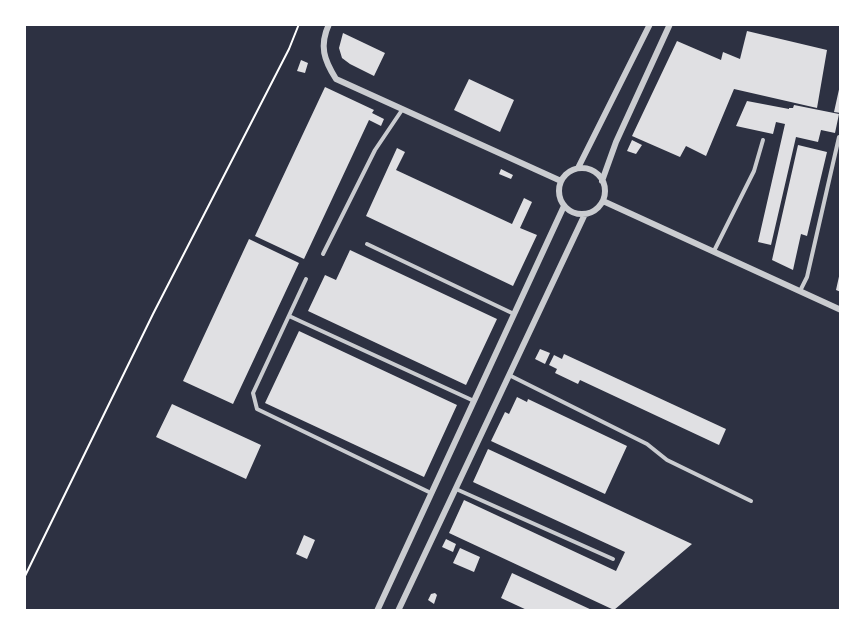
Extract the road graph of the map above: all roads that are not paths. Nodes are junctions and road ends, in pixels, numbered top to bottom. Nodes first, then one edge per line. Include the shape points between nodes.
1 (329, 24) edge
2 (650, 24) edge
3 (670, 24) edge
4 (402, 109) junction
5 (839, 137) dead end
6 (763, 140) dead end
7 (578, 168) junction
8 (602, 180) junction
9 (561, 181) junction
10 (603, 201) junction
11 (564, 206) junction
12 (585, 214) junction
13 (367, 244) dead end
14 (713, 252) junction
15 (322, 254) dead end
16 (306, 279) dead end
17 (800, 291) junction
18 (841, 310) edge
19 (514, 314) junction
20 (290, 316) junction
21 (508, 375) junction
22 (474, 401) junction
23 (455, 488) junction
24 (431, 493) junction
25 (752, 501) dead end
26 (614, 559) dead end
27 (377, 611) edge
28 (398, 611) edge

1 - 4 street via 323,52 336,79
2 - 7 street
3 - 8 street
4 - 9 street
4 - 15 lane via 375,150
5 - 17 lane via 807,277
6 - 14 lane via 754,171
7 - 8 street via 596,173
7 - 9 street
8 - 10 street
9 - 11 street via 560,198
10 - 12 street
10 - 14 street
11 - 12 street
11 - 19 street
12 - 21 street
13 - 19 lane
14 - 17 street
16 - 20 lane
17 - 18 street
19 - 22 street
20 - 22 lane
20 - 24 lane via 253,393 257,409
21 - 23 street
21 - 25 lane
22 - 24 street
23 - 26 lane
23 - 28 street
24 - 27 street

